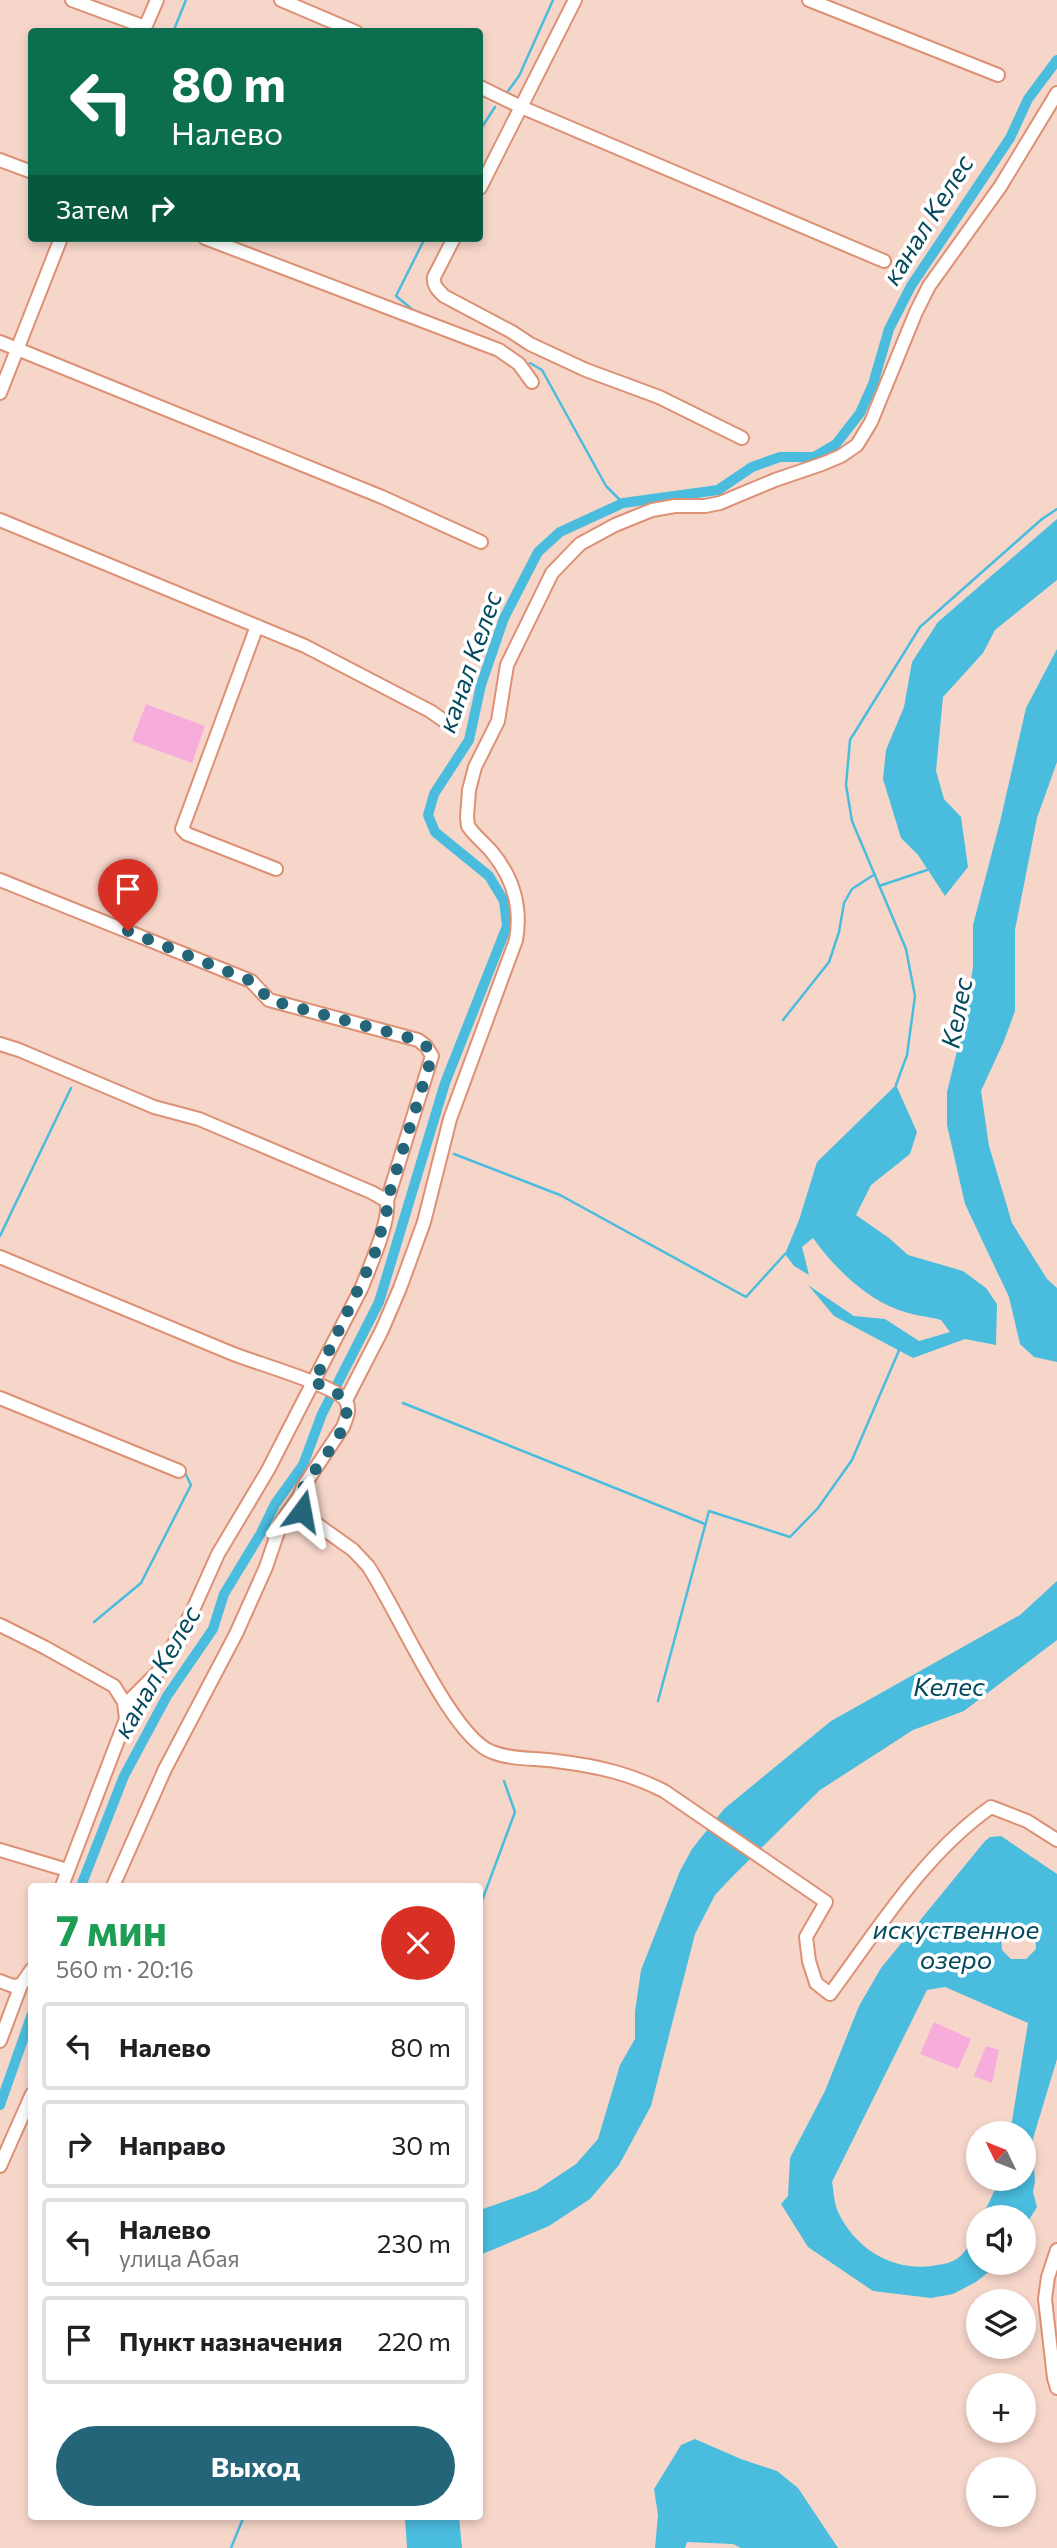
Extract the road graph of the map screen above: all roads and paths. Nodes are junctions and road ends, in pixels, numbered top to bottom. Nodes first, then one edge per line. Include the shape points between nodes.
1 (72, 0) edge
2 (157, 0) edge
3 (281, 0) edge
4 (575, 0) edge
5 (809, 0) edge
6 (142, 28) edge
7 (144, 28) edge
8 (347, 28) edge
9 (998, 75) dead end
10 (483, 89) edge
11 (1057, 93) edge
12 (521, 107) junction
13 (0, 160) edge
14 (28, 171) edge
15 (483, 182) edge
16 (59, 242) edge
17 (216, 242) edge
18 (452, 242) edge
19 (884, 261) dead end
20 (0, 342) edge
21 (530, 344) junction
22 (17, 350) junction
23 (519, 364) junction
24 (533, 382) dead end
25 (0, 393) edge
26 (742, 439) dead end
27 (0, 520) edge
28 (481, 542) dead end
29 (257, 626) junction
30 (443, 720) dead end
31 (276, 869) dead end
32 (0, 880) edge
33 (0, 1044) edge
34 (387, 1201) junction
35 (0, 1257) edge
36 (318, 1383) junction
37 (342, 1396) junction
38 (0, 1398) edge
39 (179, 1471) dead end
40 (299, 1497) junction
41 (0, 1625) edge
42 (125, 1706) junction
43 (1057, 1840) edge
44 (0, 1850) edge
45 (67, 1870) junction
46 (63, 1883) edge
47 (114, 1883) edge
48 (28, 1975) edge
49 (0, 1981) edge
50 (21, 1985) junction
51 (0, 2041) edge
52 (28, 2103) edge
53 (0, 2166) edge
54 (1057, 2250) edge
55 (1057, 2388) edge

1 - 6 street
2 - 7 street
3 - 8 street
4 - 12 street
5 - 9 street
10 - 12 street
11 - 37 street via 1000,187 929,286 857,445 841,456 720,503 652,510 615,524 580,544 552,573 507,665 498,721 469,790 468,825 512,884 519,917 516,940 450,1119 424,1222 400,1288 382,1330
12 - 15 street
12 - 19 street
13 - 14 street
16 - 22 street
17 - 23 street via 457,333 499,350
18 - 21 street via 434,277 437,289
20 - 22 street
21 - 23 street
21 - 26 street via 659,397
22 - 25 street
22 - 28 street via 370,492
23 - 24 street
27 - 29 street
29 - 30 street via 350,669
29 - 31 street via 182,829 187,835
32 - 34 street via 251,981 269,1000 418,1040 426,1046 432,1059
33 - 34 street via 154,1107 199,1119
34 - 36 street via 374,1256 318,1374
35 - 36 street via 231,1353
36 - 37 street
36 - 42 street via 218,1554 158,1672
37 - 40 street via 348,1410 343,1427
38 - 39 street
40 - 43 street via 304,1515 368,1566 433,1683 477,1742 501,1755 634,1776 664,1791 826,1902 806,1937 816,1983 830,1994 910,1887 956,1834 991,1807 1027,1821
40 - 47 street via 282,1523 236,1634 160,1779
41 - 42 street via 114,1686
42 - 45 street via 126,1720
44 - 45 street
45 - 46 street
48 - 50 street
49 - 50 street
50 - 51 street
52 - 53 street
54 - 55 street via 1045,2299

